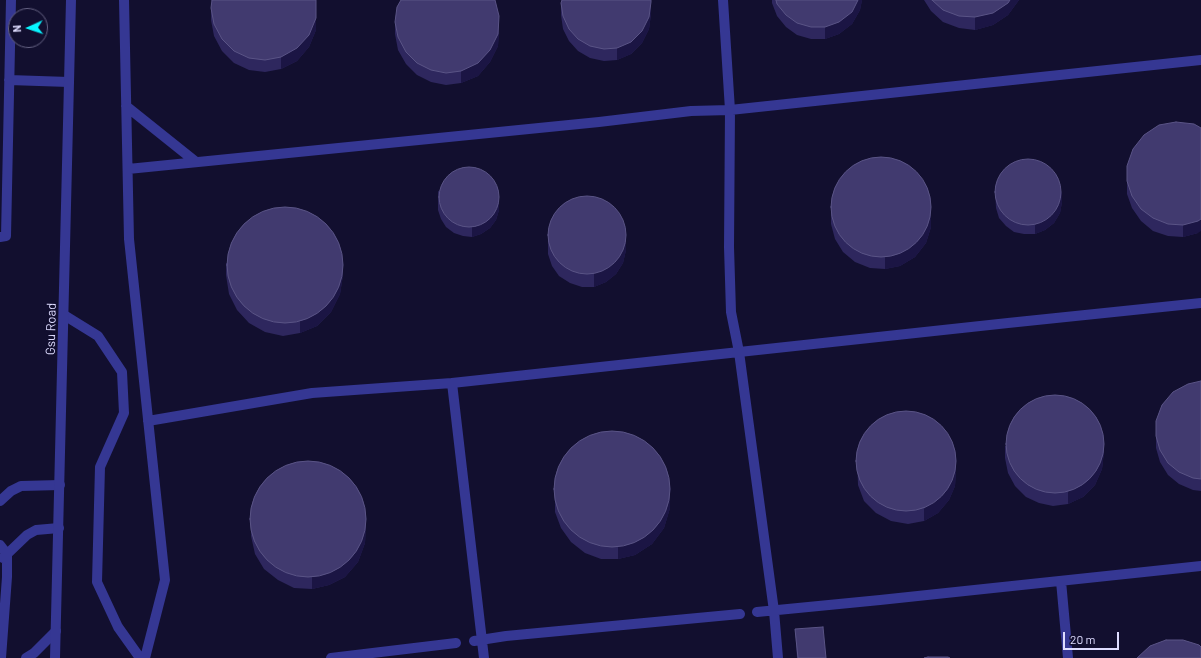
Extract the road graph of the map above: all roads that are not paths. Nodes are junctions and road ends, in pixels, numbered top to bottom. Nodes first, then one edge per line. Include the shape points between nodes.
1 (11, 0) edge
2 (71, 0) edge
3 (124, 0) edge
4 (723, 0) edge
5 (1201, 60) edge
6 (9, 80) junction
7 (69, 82) junction
8 (126, 106) junction
9 (730, 110) junction
10 (196, 162) junction
11 (128, 169) junction
12 (0, 237) edge
13 (1201, 303) edge
14 (64, 315) junction
15 (739, 352) junction
16 (452, 383) junction
17 (148, 421) junction
18 (60, 485) junction
19 (0, 501) edge
20 (59, 528) junction
21 (0, 544) edge
22 (4, 557) edge
23 (1201, 566) edge
24 (1061, 581) junction
25 (774, 611) junction
26 (758, 612) dead end
27 (740, 614) dead end
28 (56, 632) junction
29 (478, 640) junction
30 (456, 642) dead end
31 (1, 658) edge
32 (26, 658) edge
33 (55, 658) edge
34 (140, 658) edge
35 (145, 658) edge
36 (331, 658) edge
37 (484, 658) edge
38 (778, 658) edge
39 (1068, 658) edge

1 - 6 street
2 - 7 street, Gsu Road
3 - 8 street
4 - 9 street
5 - 9 street
6 - 7 street
6 - 12 street via 6,236
7 - 14 street, Gsu Road
8 - 10 street
8 - 11 street
9 - 10 street via 691,110 599,122
9 - 15 street via 731,312
10 - 11 street
11 - 17 street via 129,239
13 - 15 street
14 - 18 street, Gsu Road
14 - 34 street via 98,336 122,372 124,413 100,467 97,582 118,627
15 - 16 street
15 - 25 street
16 - 17 street via 312,393
16 - 29 street
17 - 35 street via 165,580
18 - 19 street via 21,486
18 - 20 street, Gsu Road
20 - 22 street via 36,530
20 - 28 street, Gsu Road
21 - 22 street
22 - 31 street via 7,577
23 - 24 street
24 - 25 street
24 - 39 street
25 - 26 street
25 - 38 street
27 - 29 street
28 - 32 street
28 - 33 street, Gsu Road
29 - 37 street
30 - 36 street

